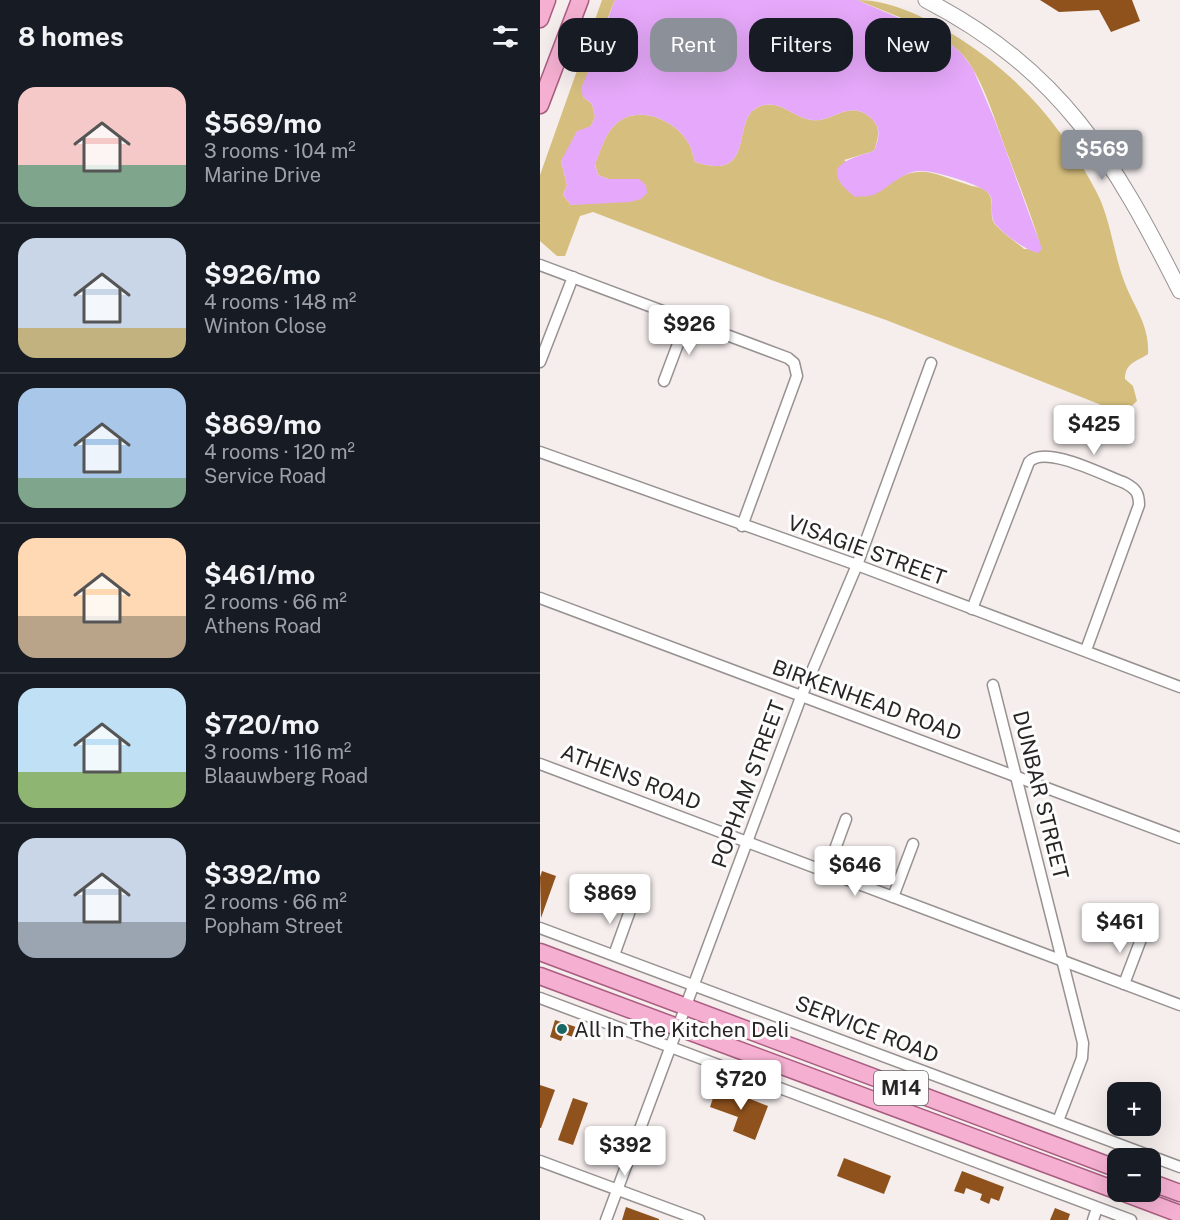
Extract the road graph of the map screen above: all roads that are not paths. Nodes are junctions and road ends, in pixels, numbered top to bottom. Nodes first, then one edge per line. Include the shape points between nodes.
1 (547, 0) edge
2 (580, 0) edge
3 (926, 0) edge
4 (540, 19) edge
5 (540, 105) edge
6 (540, 265) edge
7 (573, 278) junction
8 (1180, 291) edge
9 (687, 320) junction
10 (540, 362) edge
11 (932, 363) dead end
12 (664, 381) dead end
13 (540, 452) edge
14 (742, 525) junction
15 (857, 565) junction
16 (540, 598) edge
17 (972, 609) junction
18 (1086, 650) junction
19 (993, 685) dead end
20 (1180, 687) edge
21 (801, 697) junction
22 (540, 764) edge
23 (1017, 777) junction
24 (846, 819) dead end
25 (1180, 838) edge
26 (748, 842) junction
27 (913, 844) dead end
28 (827, 872) junction
29 (893, 897) junction
30 (632, 905) dead end
31 (540, 927) edge
32 (1143, 934) dead end
33 (540, 952) edge
34 (614, 955) junction
35 (1063, 961) junction
36 (540, 976) edge
37 (1124, 984) junction
38 (694, 985) junction
39 (540, 998) edge
40 (1180, 1005) edge
41 (685, 1007) junction
42 (678, 1027) junction
43 (670, 1047) junction
44 (1058, 1121) junction
45 (540, 1161) edge
46 (1107, 1165) edge
47 (1180, 1167) edge
48 (1161, 1186) edge
49 (1107, 1187) edge
50 (617, 1189) junction
51 (1180, 1193) edge
52 (1148, 1202) edge
53 (1097, 1208) junction
54 (1180, 1214) edge
55 (606, 1220) edge
56 (699, 1220) edge
57 (1093, 1220) edge
58 (1131, 1220) edge

1 - 4 main road
2 - 5 main road
3 - 8 main road via 988,36 1012,55 1088,131 1142,215
6 - 7 street
7 - 9 street
7 - 10 street
9 - 12 street
9 - 14 street via 788,358 797,368
11 - 15 street, POPHAM STREET
13 - 14 street, VISAGIE STREET
14 - 15 street, VISAGIE STREET
15 - 17 street, VISAGIE STREET
15 - 21 street, POPHAM STREET
16 - 21 street, BIRKENHEAD ROAD
17 - 18 street, VISAGIE STREET
17 - 18 street via 1026,470 1033,459 1053,456 1125,483 1139,496
18 - 20 street, VISAGIE STREET
19 - 23 street, DUNBAR STREET
21 - 23 street, BIRKENHEAD ROAD
21 - 26 street, POPHAM STREET
22 - 26 street, ATHENS ROAD
23 - 25 street, BIRKENHEAD ROAD
23 - 35 street, DUNBAR STREET
24 - 28 street
26 - 28 street, ATHENS ROAD
26 - 38 street, POPHAM STREET
27 - 29 street
28 - 29 street, ATHENS ROAD
29 - 35 street, ATHENS ROAD
30 - 34 street
31 - 34 street, SERVICE ROAD
32 - 37 street
33 - 41 main road, M14
34 - 38 street, SERVICE ROAD
35 - 37 street, ATHENS ROAD
35 - 44 street, DUNBAR STREET via 1083,1050
36 - 42 main road, M14
37 - 40 street, ATHENS ROAD
38 - 41 street, POPHAM STREET
38 - 44 street, SERVICE ROAD
39 - 43 street
41 - 42 street, POPHAM STREET
41 - 46 main road, M14
42 - 43 street, POPHAM STREET
42 - 49 main road, M14
43 - 50 street, POPHAM STREET
43 - 53 street
44 - 47 street, SERVICE ROAD
45 - 50 street
48 - 51 main road
50 - 55 street, POPHAM STREET
50 - 56 street
52 - 54 main road, M14
53 - 57 street
53 - 58 street

